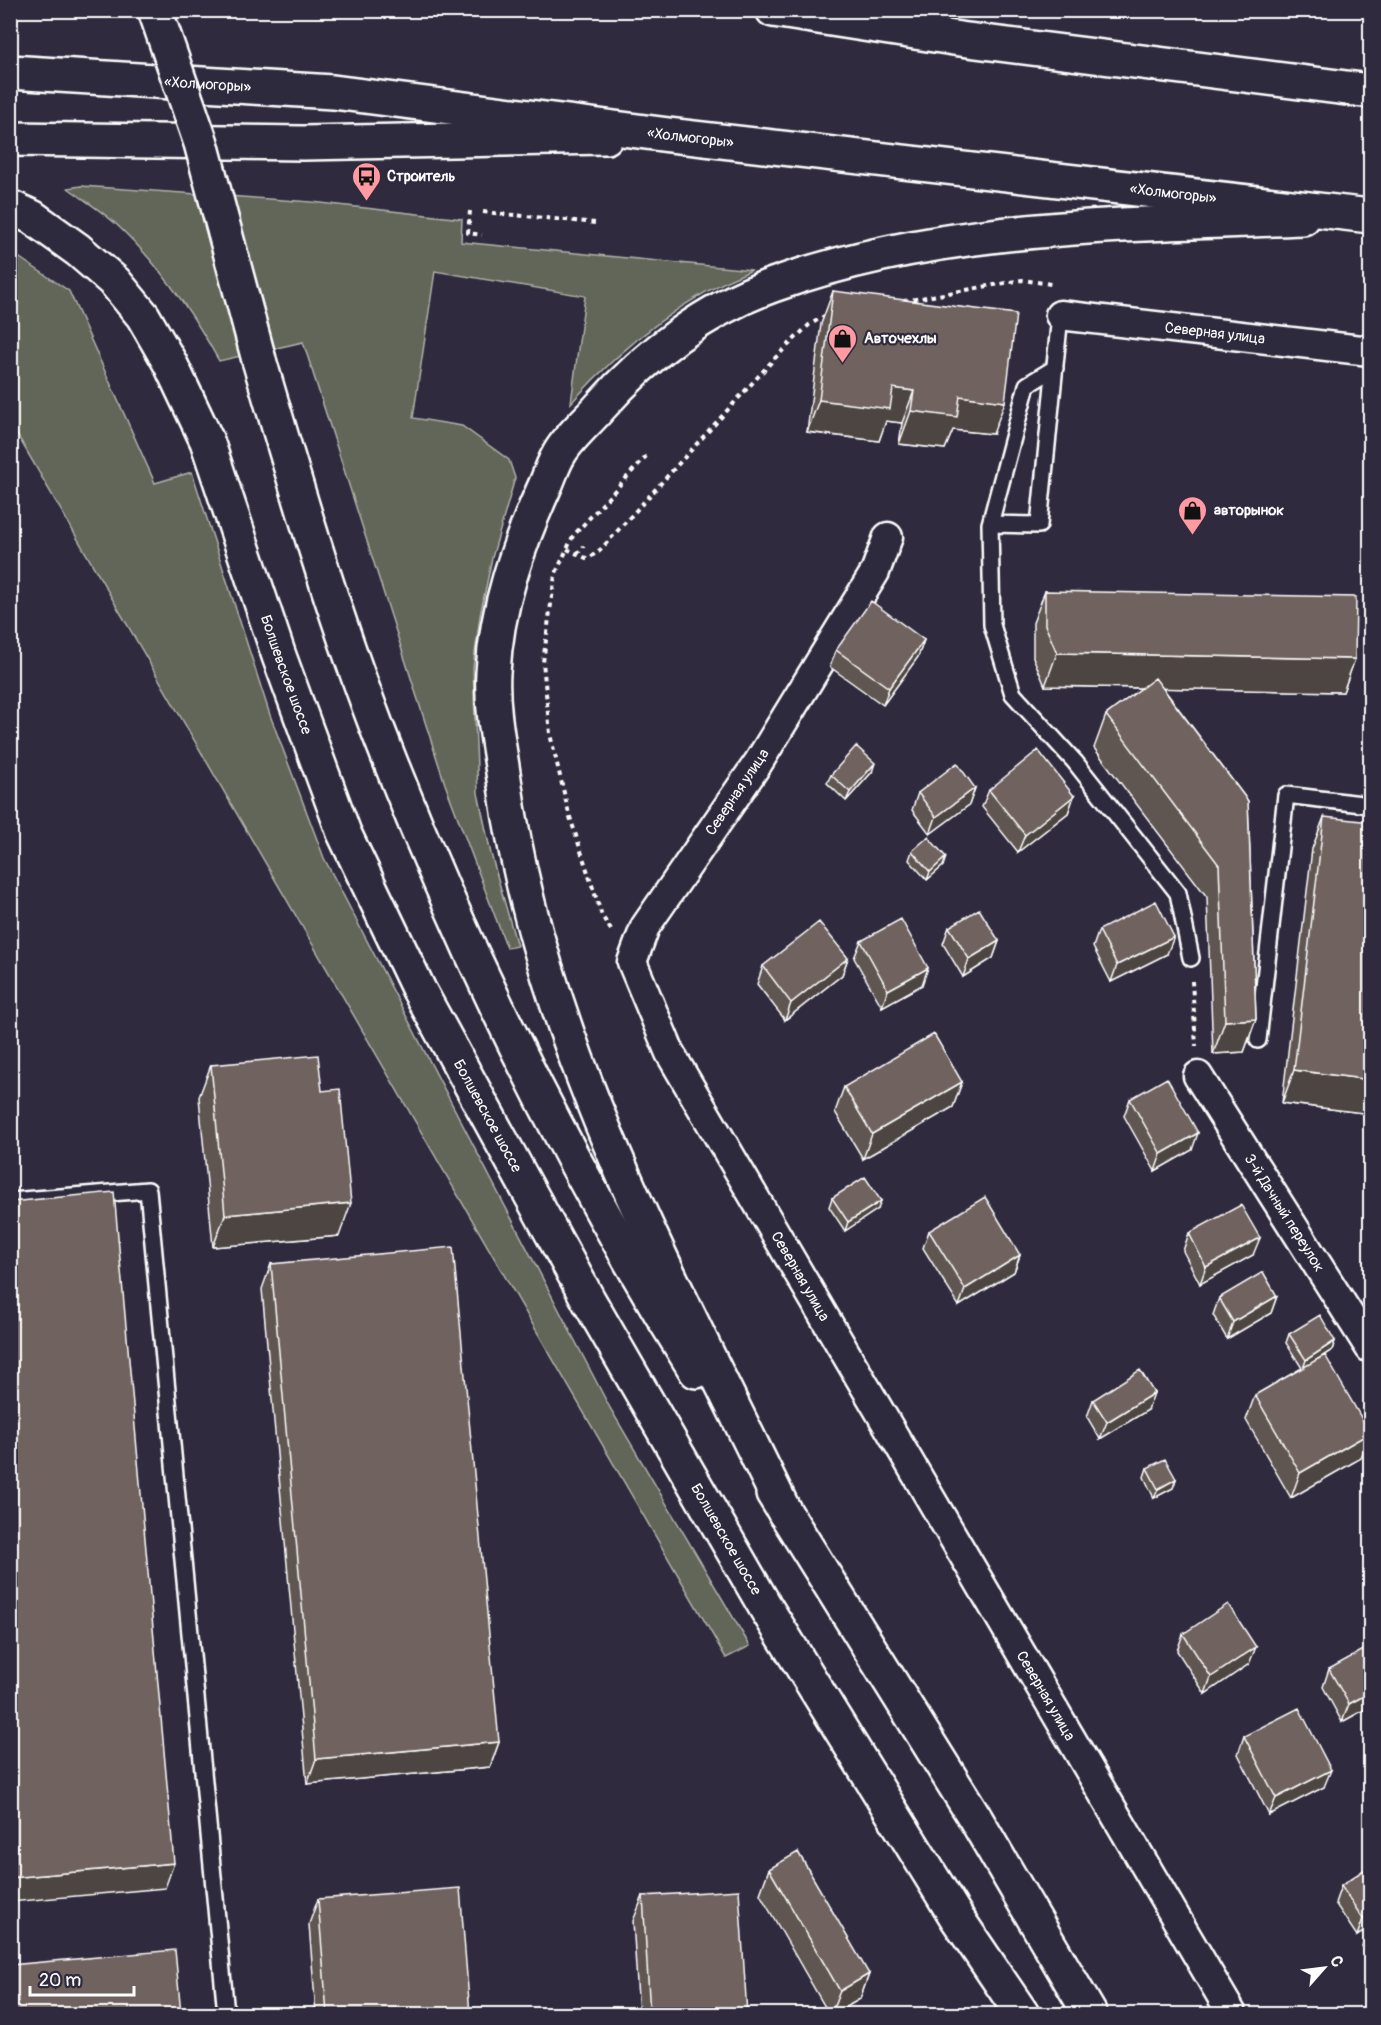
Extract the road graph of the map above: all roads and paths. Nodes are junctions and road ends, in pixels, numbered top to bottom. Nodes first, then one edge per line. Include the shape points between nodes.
1 (155, 10) edge
2 (773, 10) edge
3 (10, 72) edge
4 (1371, 91) edge
5 (669, 135) junction
6 (10, 139) edge
7 (10, 207) edge
8 (470, 211) dead end
9 (483, 212) dead end
10 (1369, 216) edge
11 (597, 223) dead end
12 (482, 235) dead end
13 (1057, 285) dead end
14 (892, 303) edge
15 (833, 314) edge
16 (1060, 315) joint
17 (1371, 351) edge
18 (1055, 368) junction
19 (649, 453) dead end
20 (990, 524) junction
21 (888, 537) dead end
22 (584, 546) dead end
23 (567, 549) junction
24 (577, 554) junction
25 (1371, 806) edge
26 (1191, 958) joint
27 (632, 962) junction
28 (1257, 1040) edge
29 (1198, 1076) joint
30 (10, 1201) edge
31 (1371, 1348) edge
32 (785, 1513) junction
33 (226, 2014) edge
34 (1022, 2014) edge
35 (1090, 2014) edge
36 (1232, 2014) edge

1 - 32 main road, bridge via 201,143 307,524 376,724 459,924 552,1119 653,1302
2 - 4 main road via 960,39
3 - 5 main road, «Холмогоры» via 333,92
5 - 6 main road via 303,143
5 - 10 main road, «Холмогоры»
7 - 34 main road, Болшевское шоссе via 51,230 115,282 143,316 170,363 207,441 344,833 419,990 589,1301 766,1608 957,1918
8 - 12 path via 468,233
9 - 11 path
10 - 32 main road via 1053,228 932,244 825,268 769,286 724,306 661,347 611,395 561,451 524,533 504,596 493,674 510,824 534,930 567,1036 646,1224
13 - 14 path via 1022,280
15 - 24 path via 809,325 775,358 601,549 588,559
16 - 17 street, Северная улица
16 - 18 lane
18 - 20 lane via 1027,386
18 - 20 lane via 1039,525
19 - 23 path via 573,536
20 - 26 lane via 992,625 1013,694 1075,762 1178,893
21 - 27 street, Северная улица via 875,572 758,763 645,927
22 - 24 path
23 - 24 path
23 - 27 path via 555,574 543,662 550,734 569,814 602,916
25 - 28 lane via 1286,795
26 - 29 path
27 - 36 street, Северная улица via 670,1053
29 - 31 street, 3-й Дачный переулок
30 - 33 lane via 148,1190
32 - 35 main road via 974,1816

